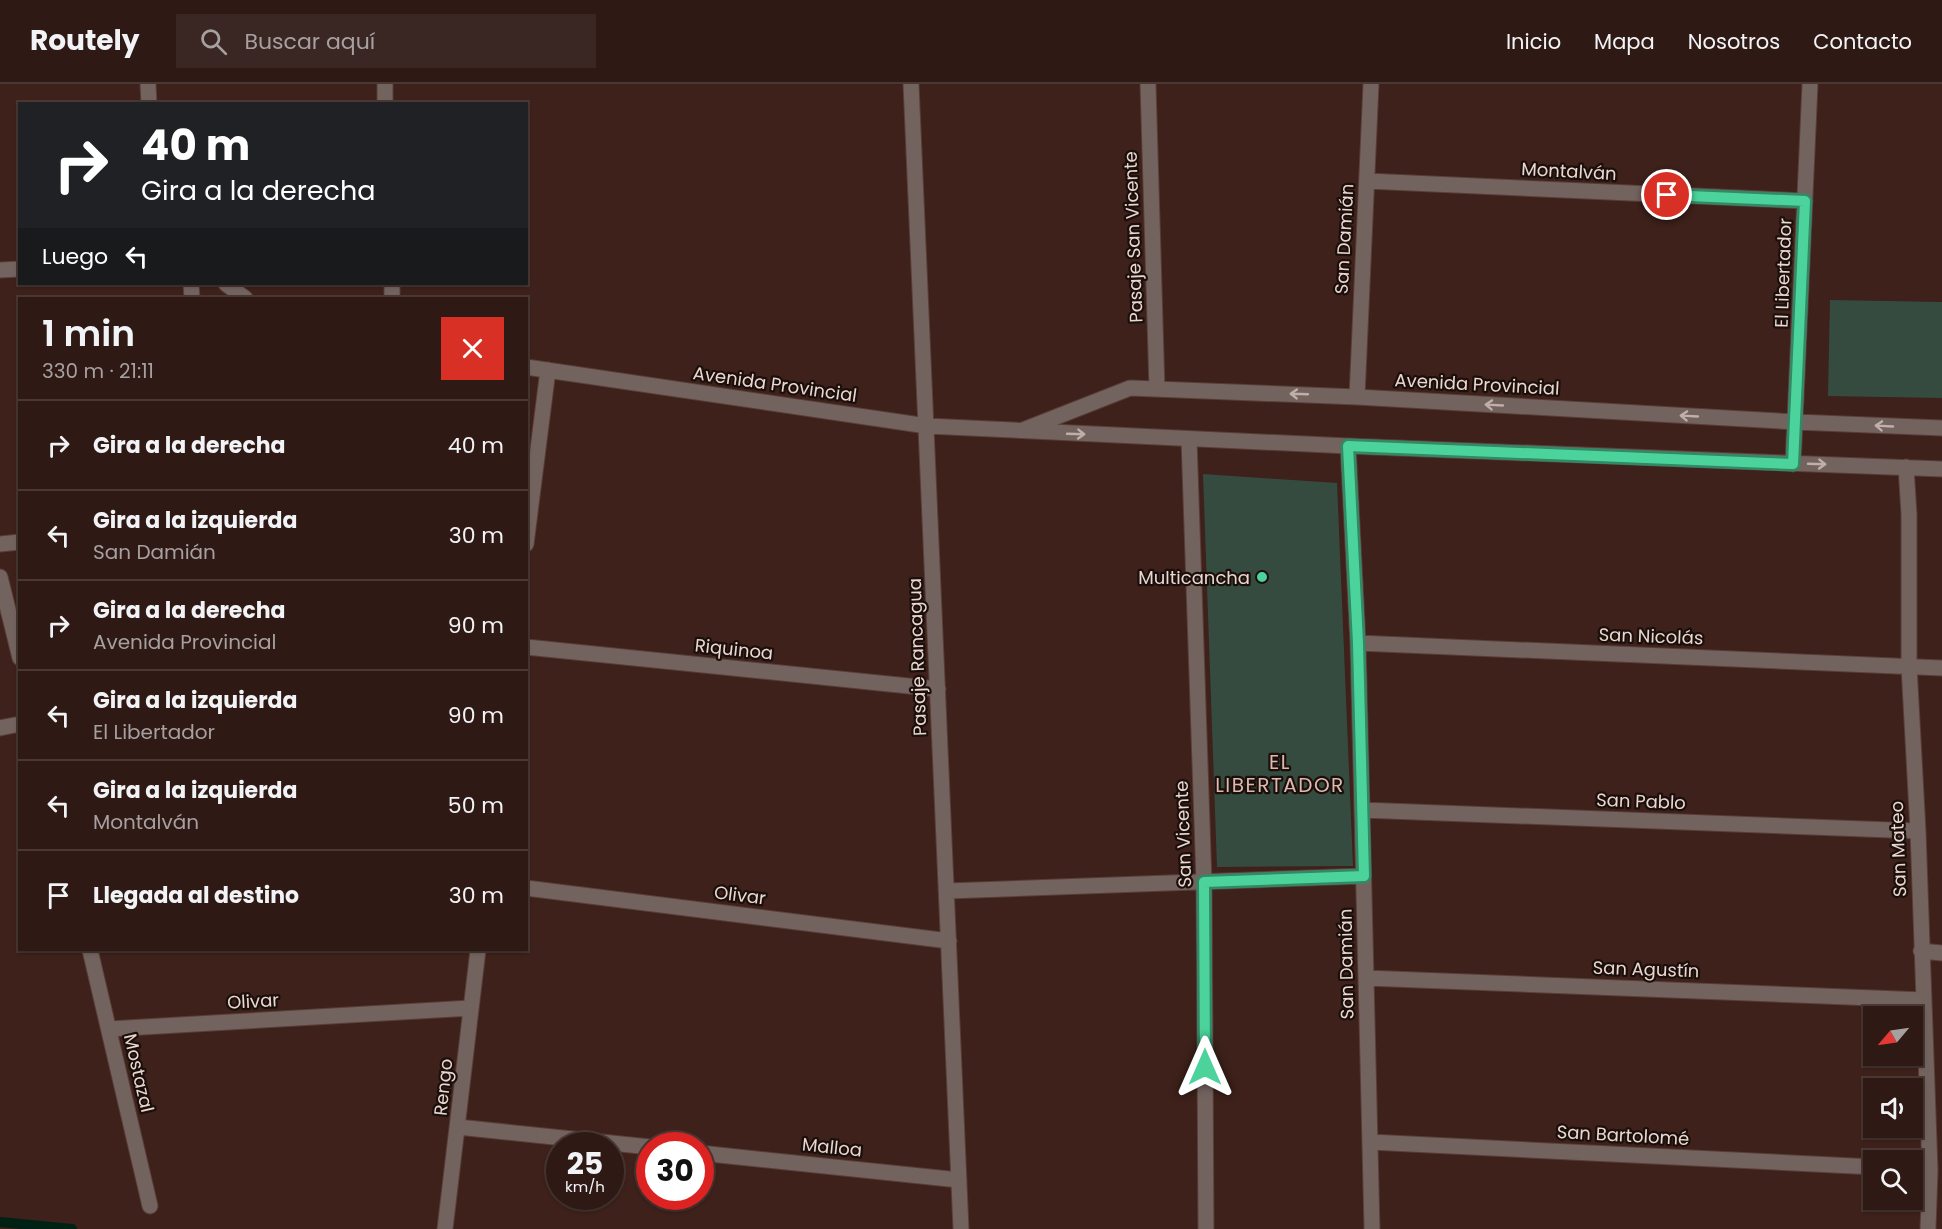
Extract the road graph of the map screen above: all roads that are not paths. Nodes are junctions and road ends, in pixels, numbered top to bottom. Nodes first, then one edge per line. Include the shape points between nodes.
1 (148, 84) edge
2 (385, 84) edge
3 (911, 84) edge
4 (1148, 84) edge
5 (1371, 84) edge
6 (1810, 84) edge
7 (149, 102) edge
8 (386, 102) edge
9 (1367, 181) junction
10 (1805, 201) junction
11 (18, 269) edge
12 (0, 270) edge
13 (227, 285) edge
14 (244, 297) edge
15 (528, 367) edge
16 (548, 369) junction
17 (1157, 389) junction
18 (1357, 397) junction
19 (1796, 422) junction
20 (927, 426) junction
21 (1942, 428) edge
22 (1018, 432) junction
23 (1189, 439) junction
24 (1348, 446) junction
25 (1793, 464) junction
26 (1906, 467) junction
27 (1942, 469) edge
28 (528, 519) edge
29 (18, 542) edge
30 (0, 544) edge
31 (0, 577) edge
32 (1358, 643) junction
33 (528, 647) edge
34 (18, 650) edge
35 (1909, 666) junction
36 (1942, 668) edge
37 (938, 689) junction
38 (18, 724) edge
39 (0, 728) edge
40 (1362, 810) junction
41 (1918, 831) junction
42 (1364, 876) junction
43 (1204, 882) junction
44 (528, 888) edge
45 (947, 891) junction
46 (949, 942) junction
47 (90, 951) edge
48 (478, 951) edge
49 (1921, 951) junction
50 (1942, 953) edge
51 (1366, 978) junction
52 (1924, 1000) junction
53 (471, 1008) junction
54 (109, 1029) junction
55 (458, 1127) junction
56 (1370, 1142) junction
57 (636, 1146) edge
58 (714, 1154) edge
59 (1863, 1166) edge
60 (1923, 1170) edge
61 (1930, 1170) junction
62 (959, 1180) junction
63 (150, 1206) dead end
64 (445, 1229) edge
65 (961, 1229) edge
66 (1206, 1229) edge
67 (1372, 1229) edge
68 (1928, 1229) edge

1 - 7 street
2 - 8 street
3 - 20 street, Pasaje Rancagua
4 - 17 street, Pasaje San Vicente
5 - 9 street, San Damián
6 - 10 street, El Libertador
9 - 10 street, Montalván
9 - 18 street, San Damián
10 - 19 street, El Libertador
11 - 12 street
13 - 14 street
15 - 16 street, Avenida Provincial
16 - 20 street, Avenida Provincial
16 - 28 street
18 -> 17 street, Avenida Provincial
17 - 22 street, Avenida Provincial via 1130,388
19 -> 18 street, Avenida Provincial
21 -> 19 street, Avenida Provincial
19 - 25 street, El Libertador
20 - 22 street, Avenida Provincial
20 - 37 street, Pasaje Rancagua
22 -> 23 street, Avenida Provincial
23 - 24 street, Avenida Provincial
23 - 43 street, San Vicente
24 - 25 street, Avenida Provincial
24 - 32 street, San Damián
25 -> 26 street, Avenida Provincial
26 - 27 street, Avenida Provincial
26 - 35 street, San Mateo
29 - 30 street
31 - 34 street
32 - 35 street, San Nicolás
32 - 40 street, San Damián
33 - 37 street, Riquinoa
35 - 36 street, San Nicolás
35 - 41 street, San Mateo
37 - 45 street, Pasaje Rancagua
38 - 39 street
40 - 41 street, San Pablo
40 - 42 street, San Damián
41 - 49 street, San Mateo
42 - 43 street
42 - 51 street, San Damián
43 - 45 street
43 - 66 street, San Vicente
44 - 46 street, Olivar
45 - 46 street, Pasaje Rancagua
46 - 62 street, Pasaje Rancagua
47 - 54 street, Mostazal
48 - 53 street, Rengo
49 - 50 street
49 - 52 street, San Mateo
51 - 52 street, San Agustín
51 - 56 street, San Damián
52 - 61 street, San Mateo
53 - 54 street, Olivar
53 - 55 street, Rengo
54 - 63 street, Mostazal
55 - 57 street
55 - 64 street, Rengo
56 - 59 street, San Bartolomé
56 - 67 street, San Damián
58 - 62 street, Malloa
60 - 61 street
61 - 68 street, San Mateo
62 - 65 street, Pasaje Rancagua

